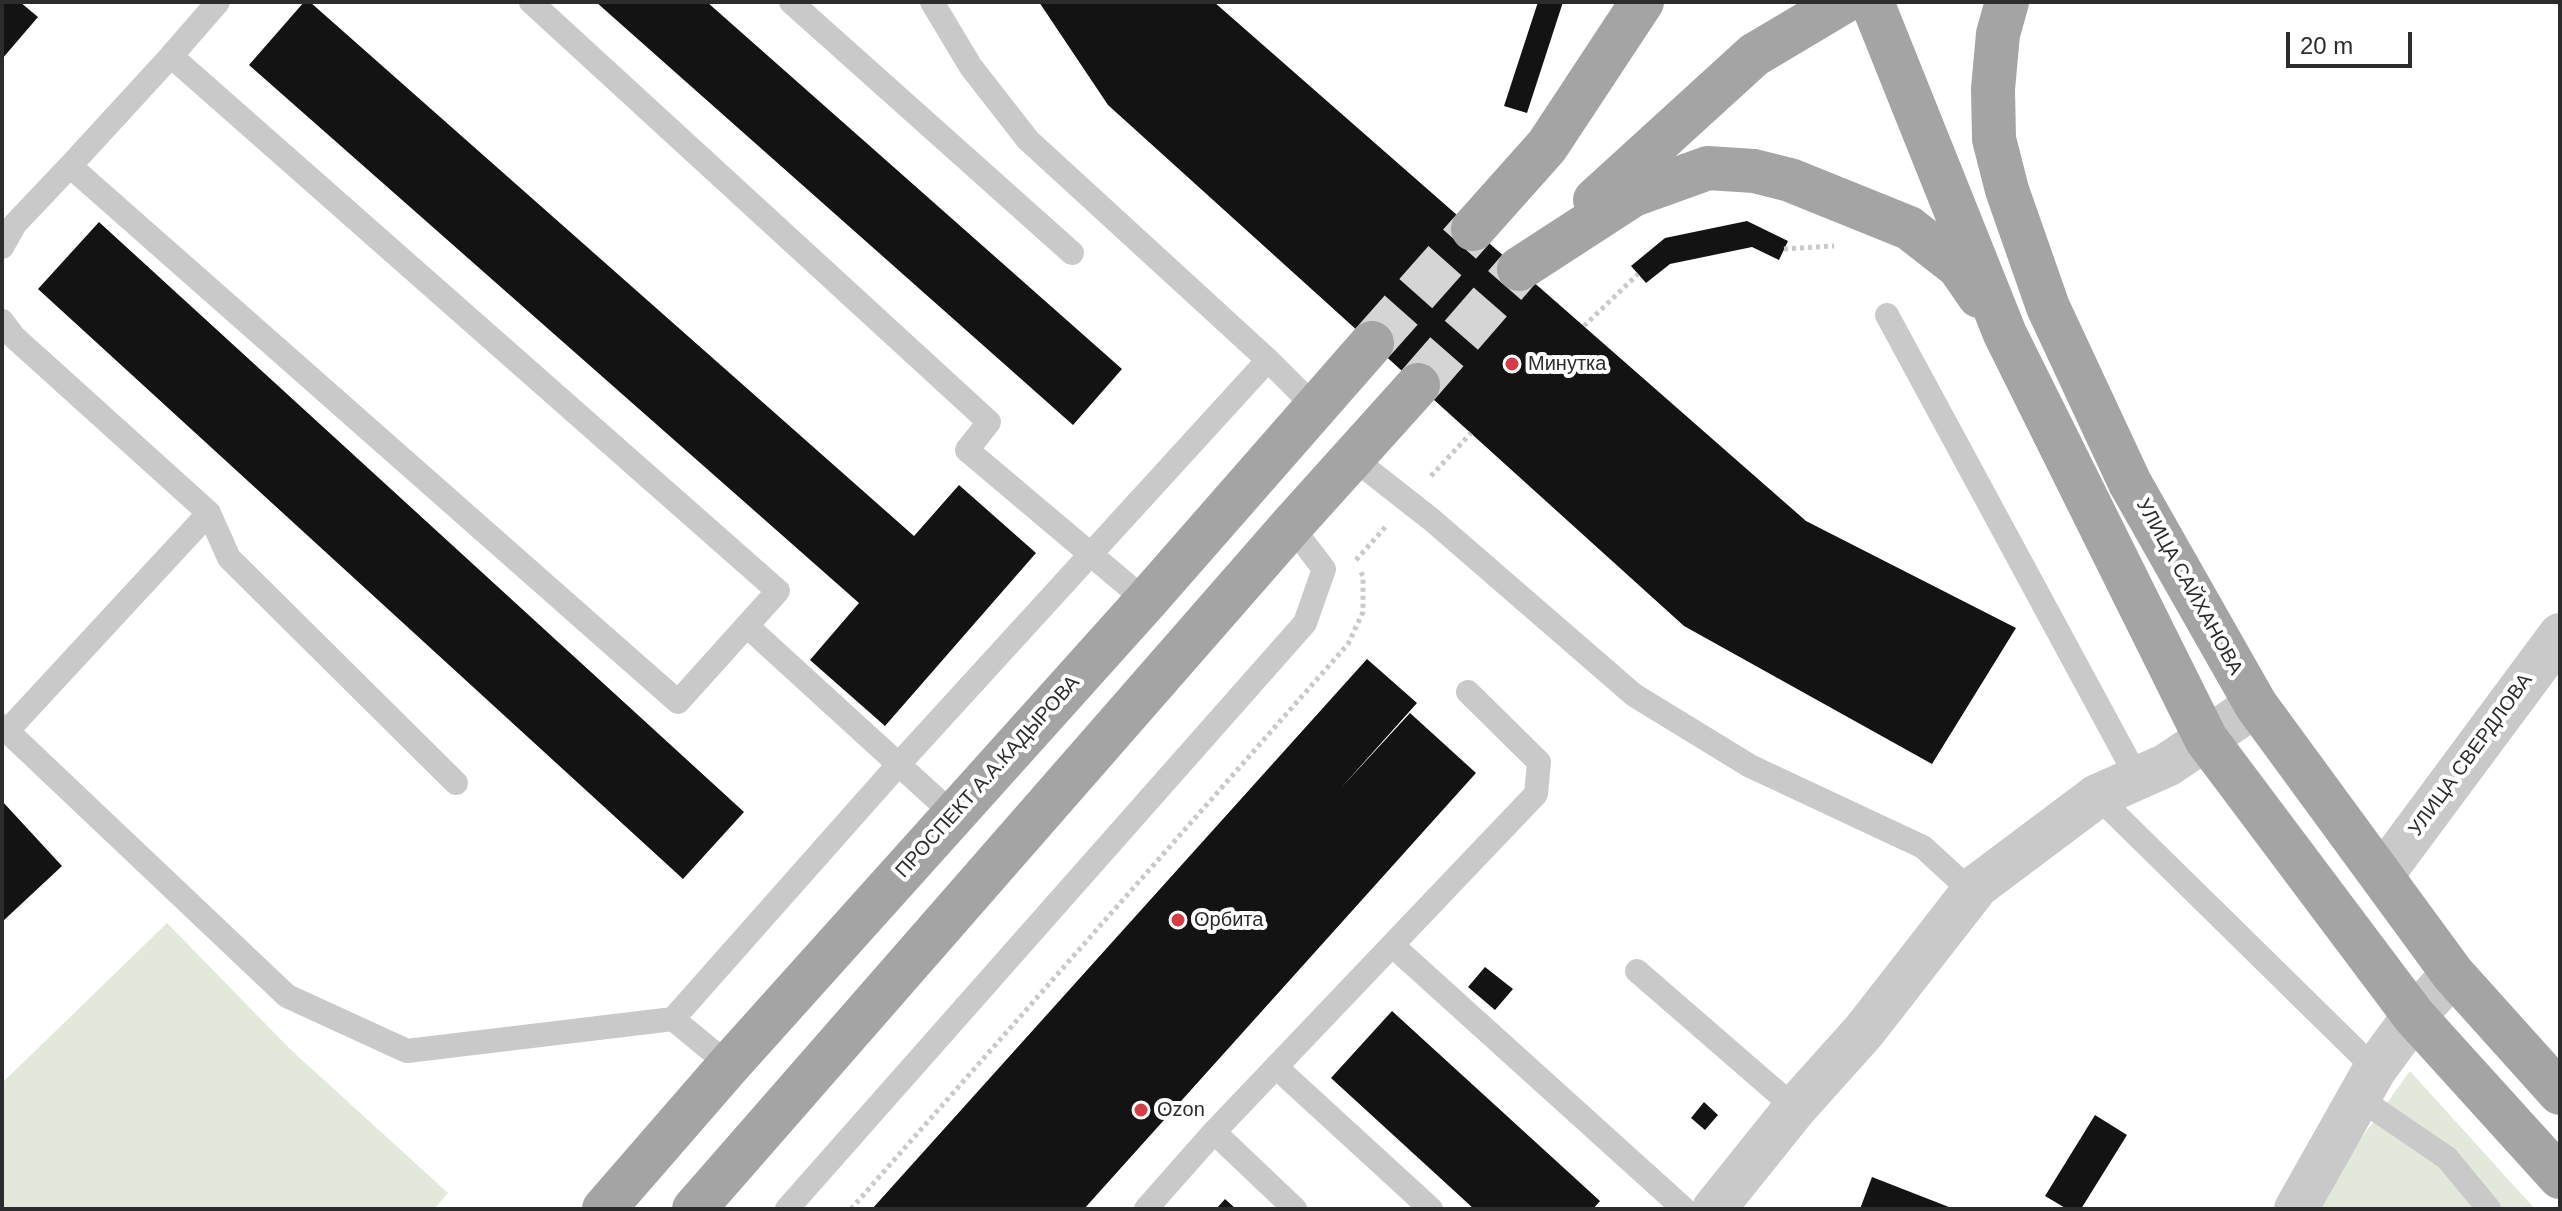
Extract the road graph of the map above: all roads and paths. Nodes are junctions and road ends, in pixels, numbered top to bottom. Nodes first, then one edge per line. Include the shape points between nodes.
1 (218, 2) edge
2 (531, 2) edge
3 (791, 2) edge
4 (932, 2) edge
5 (1618, 2) edge
6 (1642, 2) edge
7 (1843, 2) edge
8 (1872, 2) edge
9 (2007, 2) edge
10 (171, 56) junction
11 (1547, 146) junction
12 (70, 166) junction
13 (1473, 229) tunnel mouth
14 (1847, 245) dead end
15 (2, 247) edge
16 (1784, 249) dead end
17 (1072, 253) dead end
18 (1638, 274) dead end
19 (1887, 315) dead end
20 (2, 321) edge
21 (1584, 326) dead end
22 (2005, 334) junction
23 (1372, 343) tunnel mouth
24 (1268, 360) junction
25 (1418, 385) tunnel mouth
26 (1316, 408) junction
27 (1353, 458) junction
28 (209, 513) junction
29 (1291, 526) junction
30 (1091, 554) junction
31 (1355, 561) dead end
32 (1146, 601) junction
33 (747, 626) junction
34 (2560, 635) edge
35 (1468, 692) dead end
36 (2256, 705) junction
37 (4, 729) edge
38 (2206, 739) junction
39 (898, 765) junction
40 (2138, 779) junction
41 (456, 783) dead end
42 (2097, 796) junction
43 (954, 815) junction
44 (2382, 875) junction
45 (1972, 892) junction
46 (1392, 945) junction
47 (1637, 971) dead end
48 (2453, 974) junction
49 (2414, 1016) junction
50 (673, 1019) junction
51 (729, 1065) junction
52 (1276, 1067) junction
53 (2367, 1083) junction
54 (2560, 1093) edge
55 (1795, 1108) junction
56 (1214, 1132) junction
57 (2560, 1177) edge
58 (604, 1209) edge
59 (694, 1209) edge
60 (787, 1209) edge
61 (851, 1209) edge
62 (1146, 1209) edge
63 (1295, 1209) edge
64 (1431, 1209) edge
65 (1684, 1209) edge
66 (1714, 1209) edge
67 (2296, 1209) edge
68 (2489, 1209) edge

1 - 10 lane
2 - 30 lane via 989,422 967,450
3 - 17 lane
4 - 24 lane via 971,67 1028,140
5 - 11 main road
6 - 11 main road
7 - 22 main road via 1754,55 1519,269 1633,195 1708,168 1754,171 1909,228 1959,267
8 - 22 main road
9 - 36 main road, УЛИЦА САЙХАНОВА via 1998,34 1994,139 2043,292 2130,483
10 - 12 lane
10 - 33 lane via 778,591
11 - 13 main road
12 - 15 lane via 15,224
12 - 33 lane via 678,702
14 - 16 path
18 - 21 path
19 - 40 lane
20 - 28 lane
22 - 38 main road
23 - 26 main road, ПРОСПЕКТ А.А.КАДЫРОВА
24 - 26 lane
24 - 30 lane
25 - 27 main road
26 - 32 main road, ПРОСПЕКТ А.А.КАДЫРОВА
27 - 29 main road
27 - 45 lane via 1634,695 1750,766 1923,847
28 - 37 lane
28 - 41 lane via 229,558
29 - 59 main road
29 - 60 lane via 1324,569 1305,623
30 - 32 lane
30 - 39 lane
31 - 61 path via 1363,576 1363,612 1348,644
32 - 43 main road, ПРОСПЕКТ А.А.КАДЫРОВА
33 - 39 lane
34 - 44 street, УЛИЦА СВЕРДЛОВА
35 - 46 lane via 1539,762 1536,794
36 - 38 street
36 - 44 main road, УЛИЦА САЙХАНОВА
37 - 50 lane via 287,996 407,1051
38 - 40 street
38 - 49 main road
39 - 43 lane
39 - 50 lane
40 - 42 street
42 - 45 street
42 - 53 lane
43 - 51 main road, ПРОСПЕКТ А.А.КАДЫРОВА
44 - 48 main road, УЛИЦА САЙХАНОВА
45 - 55 street via 1864,1031
46 - 52 lane
46 - 65 lane
47 - 55 lane
48 - 49 street
48 - 54 main road, УЛИЦА САЙХАНОВА
49 - 53 street
49 - 57 main road
50 - 51 lane
51 - 58 main road, ПРОСПЕКТ А.А.КАДЫРОВА
52 - 56 lane
52 - 64 lane
53 - 67 street
53 - 68 lane via 2447,1158
55 - 66 street
56 - 62 lane
56 - 63 lane

